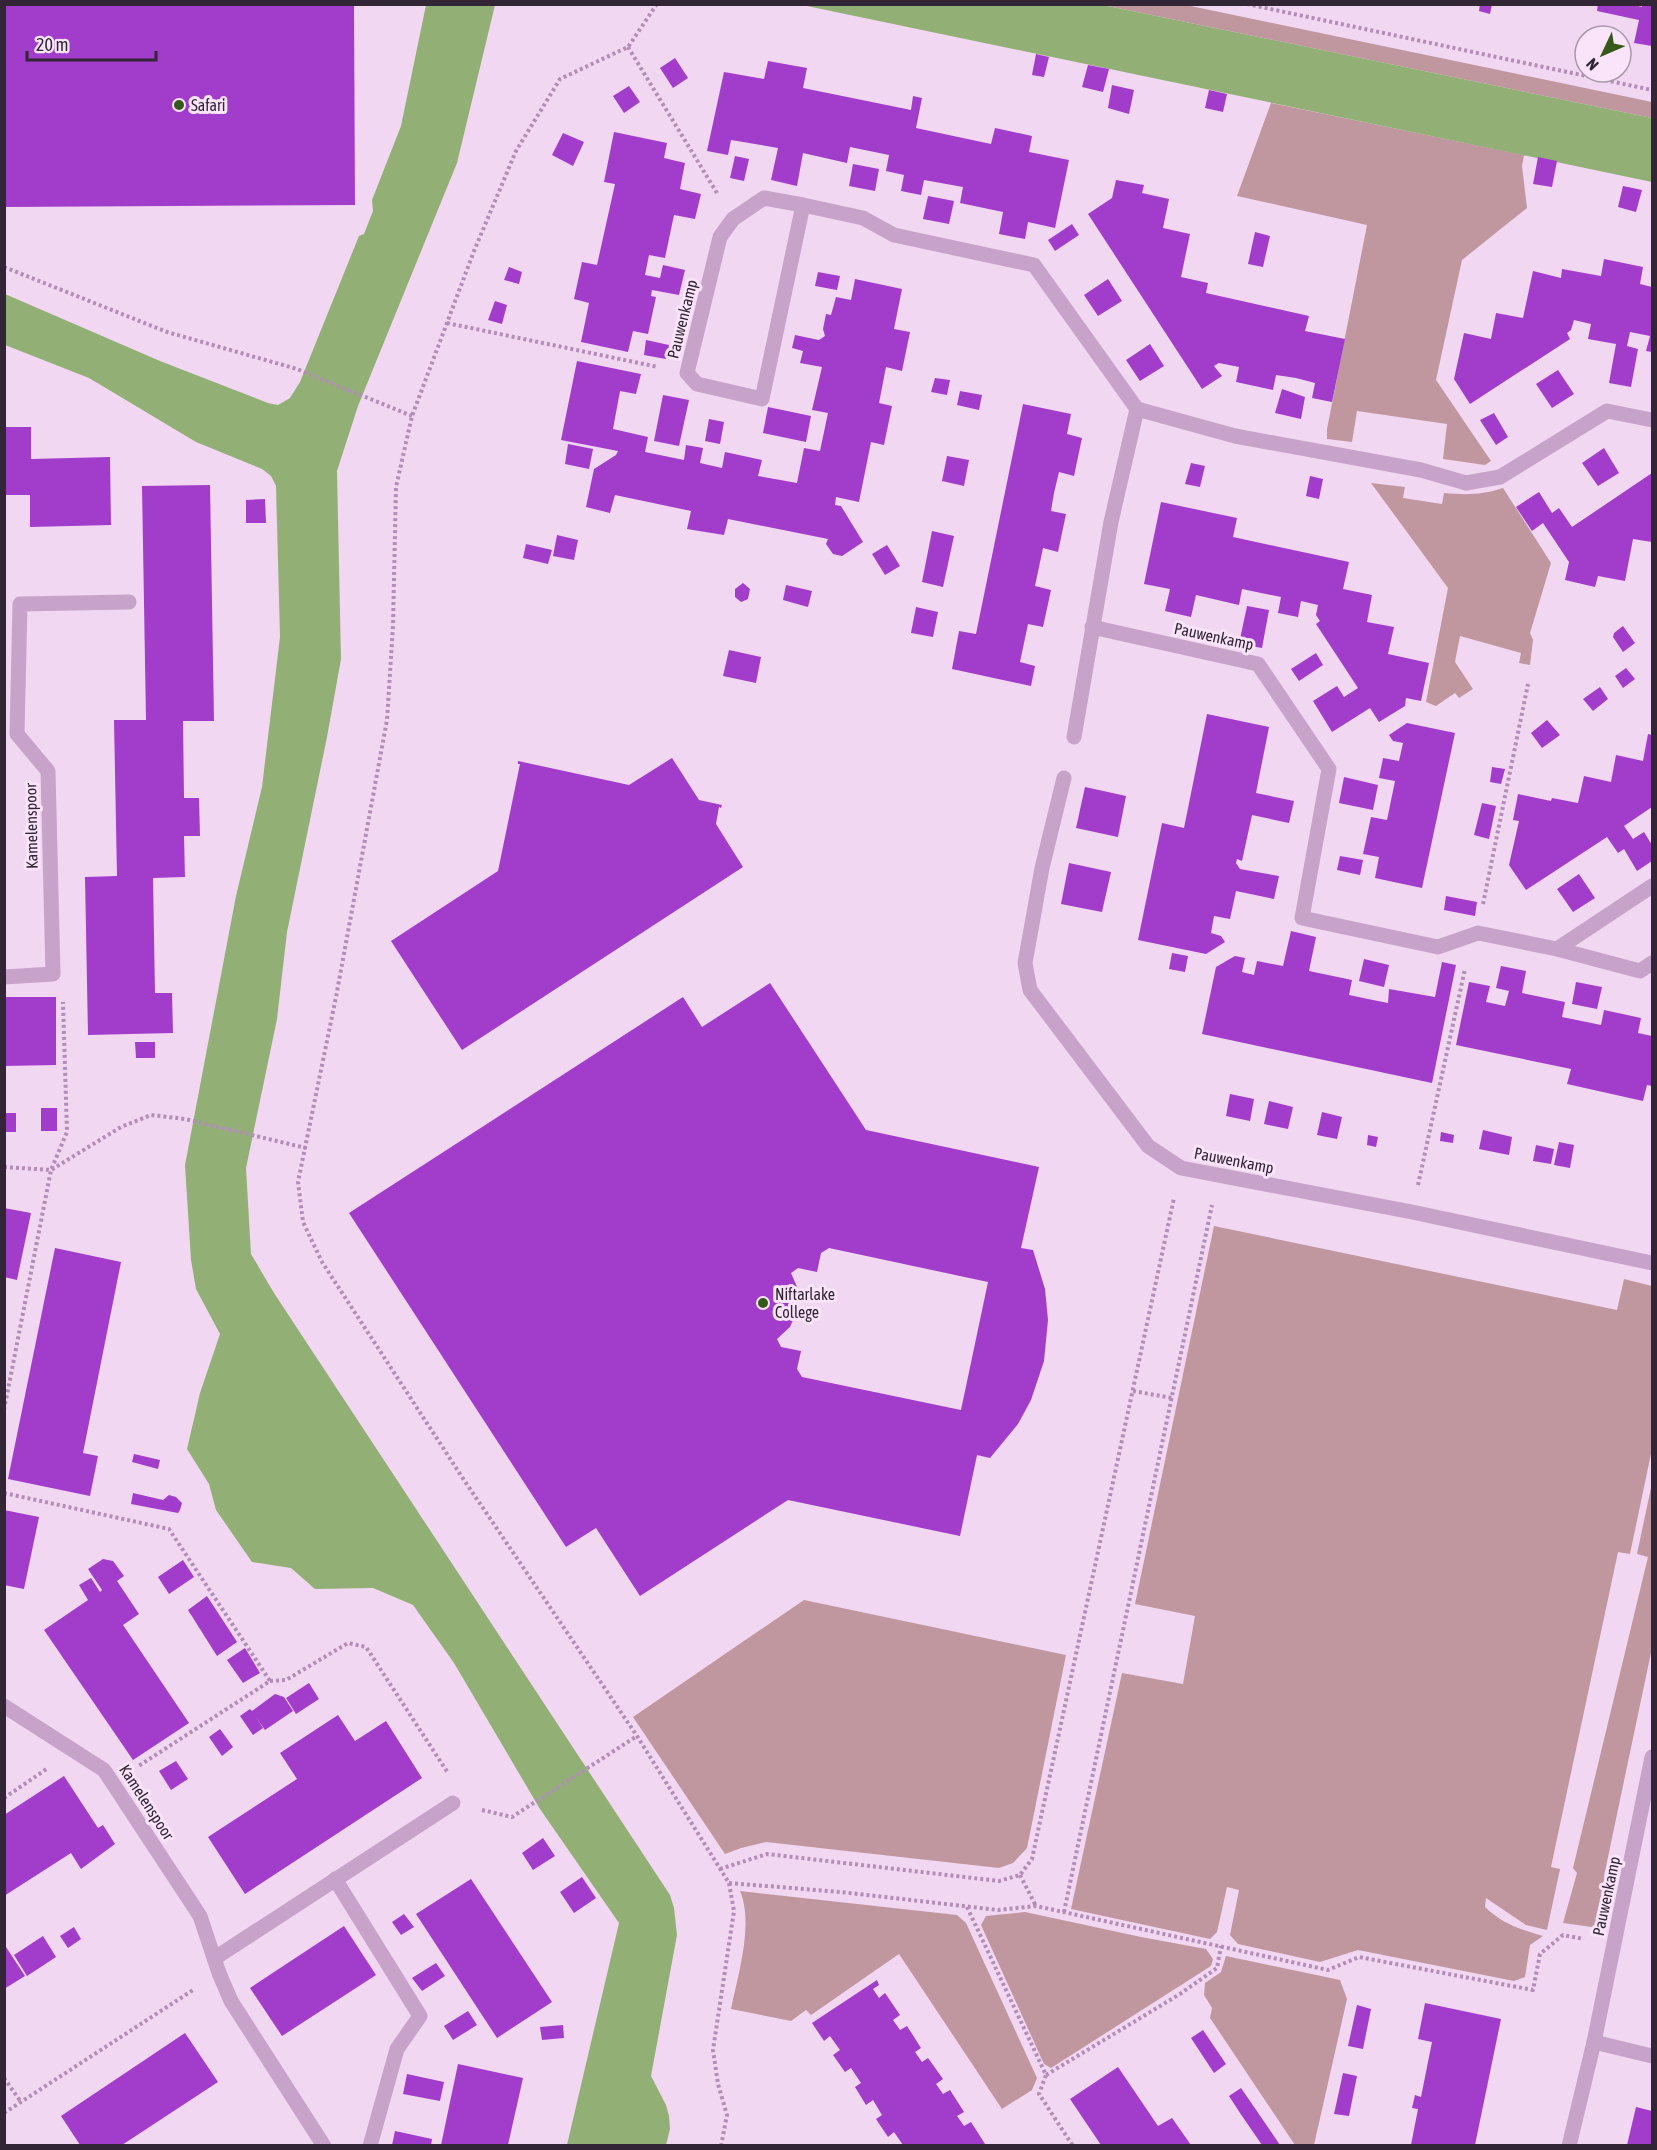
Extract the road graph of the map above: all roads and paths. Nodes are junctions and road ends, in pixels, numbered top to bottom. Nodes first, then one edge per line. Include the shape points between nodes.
1 (657, 4) edge
2 (1247, 4) edge
3 (628, 47) junction
4 (1653, 90) edge
5 (803, 205) junction
6 (733, 219) junction
7 (4, 267) edge
8 (447, 323) junction
9 (687, 373) junction
10 (1137, 409) junction
11 (412, 416) junction
12 (1653, 420) edge
13 (129, 602) dead end
14 (1092, 627) junction
15 (1074, 737) dead end
16 (1064, 778) dead end
17 (1653, 886) edge
18 (1557, 949) junction
19 (1653, 963) edge
20 (53, 974) junction
21 (4, 977) edge
22 (306, 1148) junction
23 (4, 1167) edge
24 (1181, 1168) junction
25 (51, 1170) junction
26 (1219, 1175) junction
27 (1653, 1263) edge
28 (1132, 1391) junction
29 (1172, 1398) junction
30 (4, 1410) edge
31 (4, 1493) edge
32 (270, 1681) junction
33 (4, 1706) edge
34 (637, 1736) junction
35 (73, 1750) junction
36 (1653, 1757) edge
37 (451, 1777) dead end
38 (113, 1783) junction
39 (4, 1798) edge
40 (453, 1803) joint
41 (720, 1869) junction
42 (1020, 1875) junction
43 (335, 1879) junction
44 (729, 1883) junction
45 (967, 1906) junction
46 (1036, 1906) junction
47 (1064, 1912) junction
48 (1614, 1945) junction
49 (1221, 1946) junction
50 (215, 1958) junction
51 (219, 1973) junction
52 (1594, 2042) junction
53 (1653, 2056) edge
54 (1046, 2076) junction
55 (4, 2078) edge
56 (21, 2103) junction
57 (4, 2113) edge
58 (324, 2145) edge
59 (370, 2145) edge
60 (721, 2145) edge
61 (1073, 2145) edge
62 (1569, 2145) edge

1 - 3 path
2 - 4 path
3 - 6 path
3 - 8 path via 560,79 516,151
5 - 6 street, Pauwenkamp via 764,198
5 - 9 street, Pauwenkamp via 762,399 697,384
5 - 10 street, Pauwenkamp via 863,218 894,235 1034,265
6 - 9 street, Pauwenkamp via 720,237
7 - 11 path via 167,332 297,369
8 - 9 path
8 - 11 path
10 - 12 street via 1235,435 1421,470 1466,483 1500,477 1607,411
10 - 14 street
11 - 22 path via 396,486 387,720
13 - 20 street, Kamelenspoor via 20,604 17,734 48,771
14 - 15 street
14 - 18 street, Pauwenkamp via 1258,664 1329,769 1302,918 1438,947 1478,933
16 - 24 street, Pauwenkamp via 1025,963 1030,990 1148,1146
17 - 18 street
18 - 19 street, Pauwenkamp via 1640,971
20 - 21 street
20 - 25 path via 63,992 68,1132
22 - 25 path via 151,1114 121,1127
22 - 34 path via 298,1182 303,1222 322,1262
23 - 25 path
24 - 26 street, Pauwenkamp
24 - 28 path
25 - 30 path
26 - 27 street, Pauwenkamp
26 - 29 path
28 - 29 path
28 - 42 path via 1032,1859
29 - 47 path
31 - 32 path via 169,1529
32 - 37 path via 286,1680 348,1642 366,1647
32 - 38 path
33 - 35 street, Kamelenspoor
34 - 40 path via 512,1817
34 - 41 path
35 - 38 street, Kamelenspoor via 104,1770
35 - 39 path
36 - 48 street, Pauwenkamp
38 - 50 street, Kamelenspoor via 200,1916
40 - 43 street
41 - 42 path via 766,1854 999,1881
41 - 44 path
42 - 46 path
43 - 50 street
43 - 59 street via 420,2016 397,2049
44 - 45 path
44 - 60 path via 734,1911 713,2050 727,2115
45 - 46 path via 998,1910
45 - 54 path
46 - 47 path
47 - 49 path
48 - 49 path via 1563,1935 1540,1954 1533,1990 1359,1957 1328,1970
48 - 52 street, Pauwenkamp
49 - 54 path via 1217,1968
50 - 51 street, Kamelenspoor
51 - 56 path
51 - 58 street, Kamelenspoor via 231,2001
52 - 53 street
52 - 62 street, Pauwenkamp
54 - 61 path via 1039,2094
55 - 56 path
56 - 57 path

